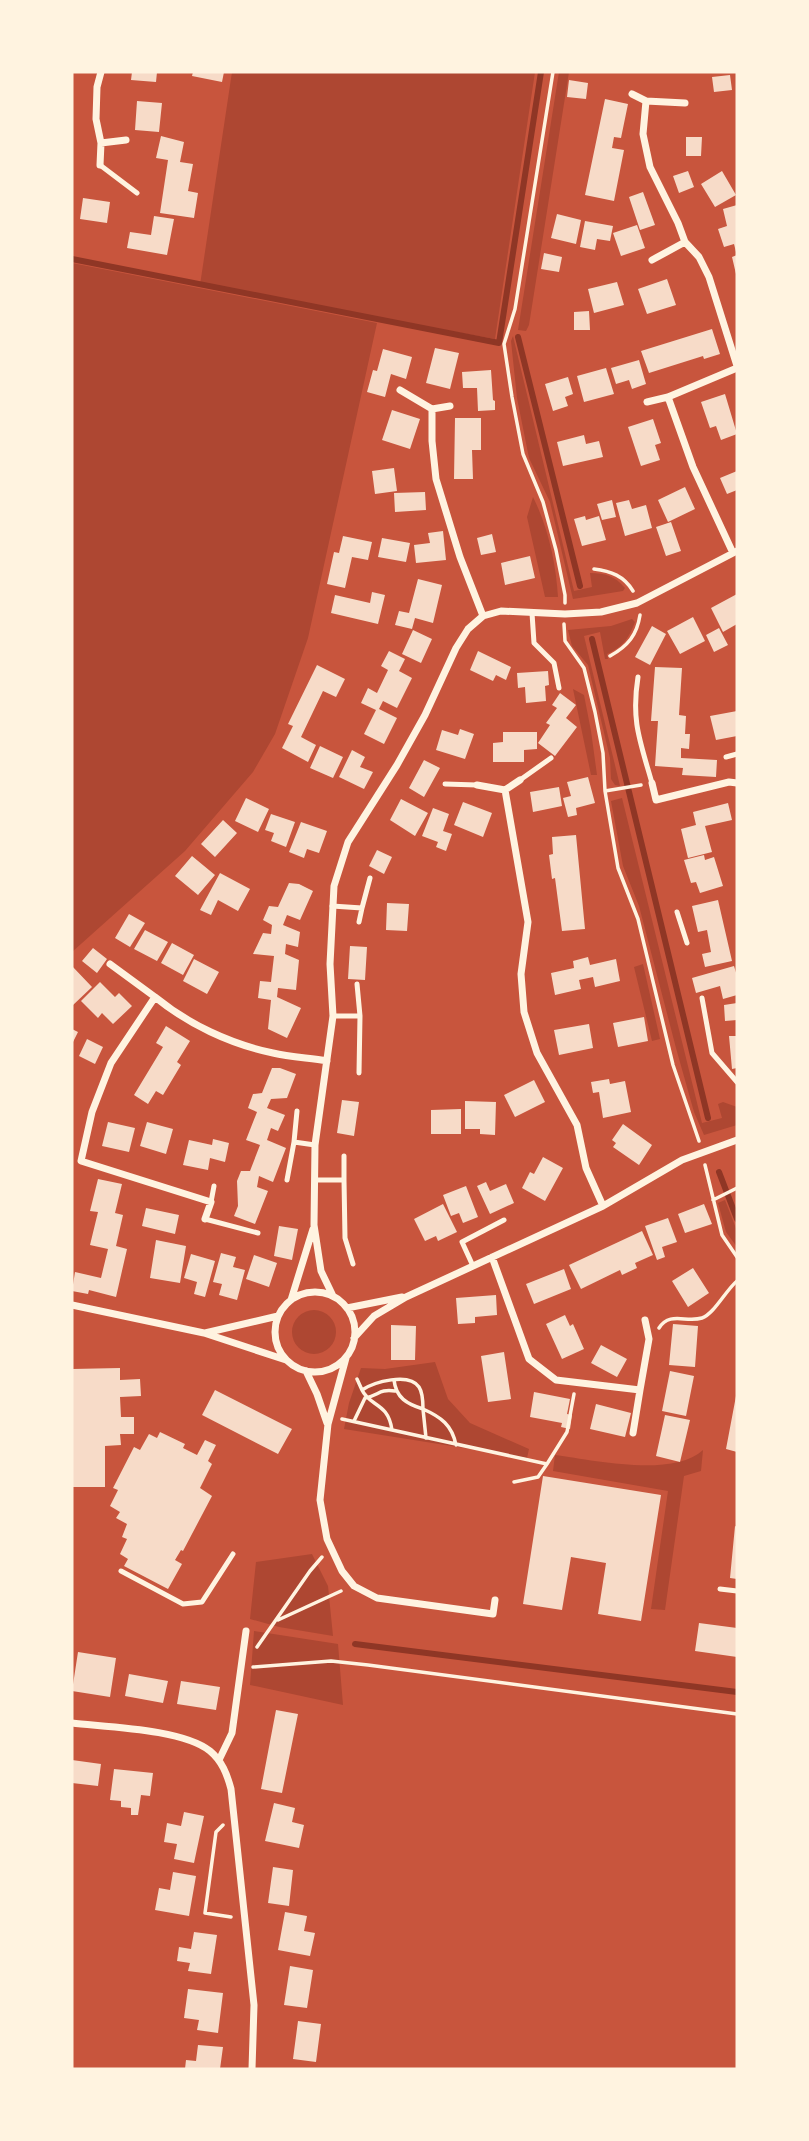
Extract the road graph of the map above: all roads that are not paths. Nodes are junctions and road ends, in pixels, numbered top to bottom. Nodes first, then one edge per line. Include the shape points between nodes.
1 (101, 72) edge
2 (632, 94) dead end
3 (646, 100) junction
4 (685, 103) dead end
5 (125, 140) dead end
6 (102, 143) junction
7 (100, 165) joint
8 (137, 192) dead end
9 (685, 242) junction
10 (652, 260) dead end
11 (737, 367) edge
12 (400, 390) dead end
13 (667, 397) junction
14 (647, 402) dead end
15 (450, 406) dead end
16 (432, 409) junction
17 (735, 552) edge
18 (532, 613) junction
19 (483, 616) junction
20 (638, 677) dead end
21 (559, 688) dead end
22 (737, 754) edge
23 (726, 757) dead end
24 (551, 758) dead end
25 (520, 780) joint
26 (445, 783) dead end
27 (652, 783) joint
28 (737, 783) edge
29 (477, 785) joint
30 (505, 790) junction
31 (370, 878) dead end
32 (332, 906) junction
33 (362, 908) junction
34 (677, 912) dead end
35 (359, 922) dead end
36 (687, 943) dead end
37 (110, 964) dead end
38 (357, 984) dead end
39 (155, 998) junction
40 (702, 998) dead end
41 (333, 1016) junction
42 (360, 1016) junction
43 (327, 1061) junction
44 (359, 1073) dead end
45 (737, 1082) edge
46 (297, 1111) dead end
47 (737, 1140) edge
48 (294, 1142) junction
49 (315, 1146) junction
50 (344, 1156) dead end
51 (287, 1180) dead end
52 (315, 1180) junction
53 (344, 1180) junction
54 (214, 1186) dead end
55 (211, 1202) junction
56 (603, 1206) junction
57 (205, 1219) joint
58 (504, 1220) dead end
59 (314, 1225) junction
60 (258, 1233) dead end
61 (492, 1257) junction
62 (353, 1264) dead end
63 (473, 1266) junction
64 (333, 1296) junction
65 (406, 1297) junction
66 (290, 1300) junction
67 (72, 1305) edge
68 (347, 1308) junction
69 (278, 1316) junction
70 (645, 1320) dead end
71 (204, 1334) junction
72 (354, 1338) junction
73 (346, 1358) junction
74 (286, 1360) junction
75 (306, 1371) junction
76 (640, 1390) junction
77 (328, 1420) junction
78 (634, 1433) dead end
79 (233, 1554) dead end
80 (121, 1571) dead end
81 (720, 1589) dead end
82 (737, 1591) edge
83 (495, 1600) dead end
84 (246, 1632) dead end
85 (72, 1723) edge
86 (219, 1760) junction
87 (251, 2069) edge

1 - 6 street via 96,119
2 - 3 street
3 - 4 street
3 - 9 street via 643,134 650,167
5 - 6 street
6 - 7 street
7 - 8 lane
9 - 10 street
9 - 11 street via 709,277
11 - 13 street
12 - 16 street
13 - 14 street
13 - 17 street via 693,467
15 - 16 street
16 - 19 street via 436,480
17 - 18 street via 637,603 601,612
18 - 19 street via 501,611
18 - 21 lane via 534,643 554,663
19 - 32 street via 456,648 389,780 348,842
20 - 27 lane via 636,730
22 - 23 lane
24 - 25 lane
25 - 30 street
26 - 29 lane
27 - 28 street via 656,800
29 - 30 street
30 - 56 street via 528,922 521,974 524,1012 537,1053 578,1125 586,1168
31 - 33 lane
32 - 33 lane
32 - 41 street
33 - 35 lane
34 - 36 lane
37 - 39 street
38 - 42 lane
39 - 43 street via 179,1016 226,1038 272,1053
39 - 55 street via 111,1063 92,1112 81,1161
40 - 45 lane via 712,1054
41 - 42 lane
41 - 43 street
42 - 44 lane
43 - 49 street
46 - 48 lane
47 - 56 street via 682,1160
48 - 49 lane
48 - 51 lane
49 - 52 street
50 - 53 lane
52 - 53 lane
52 - 59 street
53 - 62 lane via 345,1238
54 - 55 lane
55 - 57 street
56 - 61 street
57 - 60 lane
58 - 63 lane via 462,1242
59 - 64 street via 320,1270
59 - 66 street
61 - 63 street
61 - 76 street via 529,1359 556,1380
63 - 65 street
64 - 66 street via 312,1292
64 - 68 street
65 - 68 street
65 - 72 street via 374,1316
66 - 69 street
67 - 71 street
68 - 72 street
69 - 71 street
69 - 74 street via 276,1342
70 - 76 street via 649,1339
71 - 74 street
72 - 73 street
73 - 75 street via 329,1370
73 - 77 street
74 - 75 street
75 - 77 street
76 - 78 street
77 - 83 street via 320,1500 331,1547 354,1586 377,1598 493,1614
79 - 80 lane via 202,1602 183,1604
81 - 82 lane
84 - 86 street via 232,1733
85 - 86 street via 176,1736 200,1744
86 - 87 street via 229,1781 254,2005

